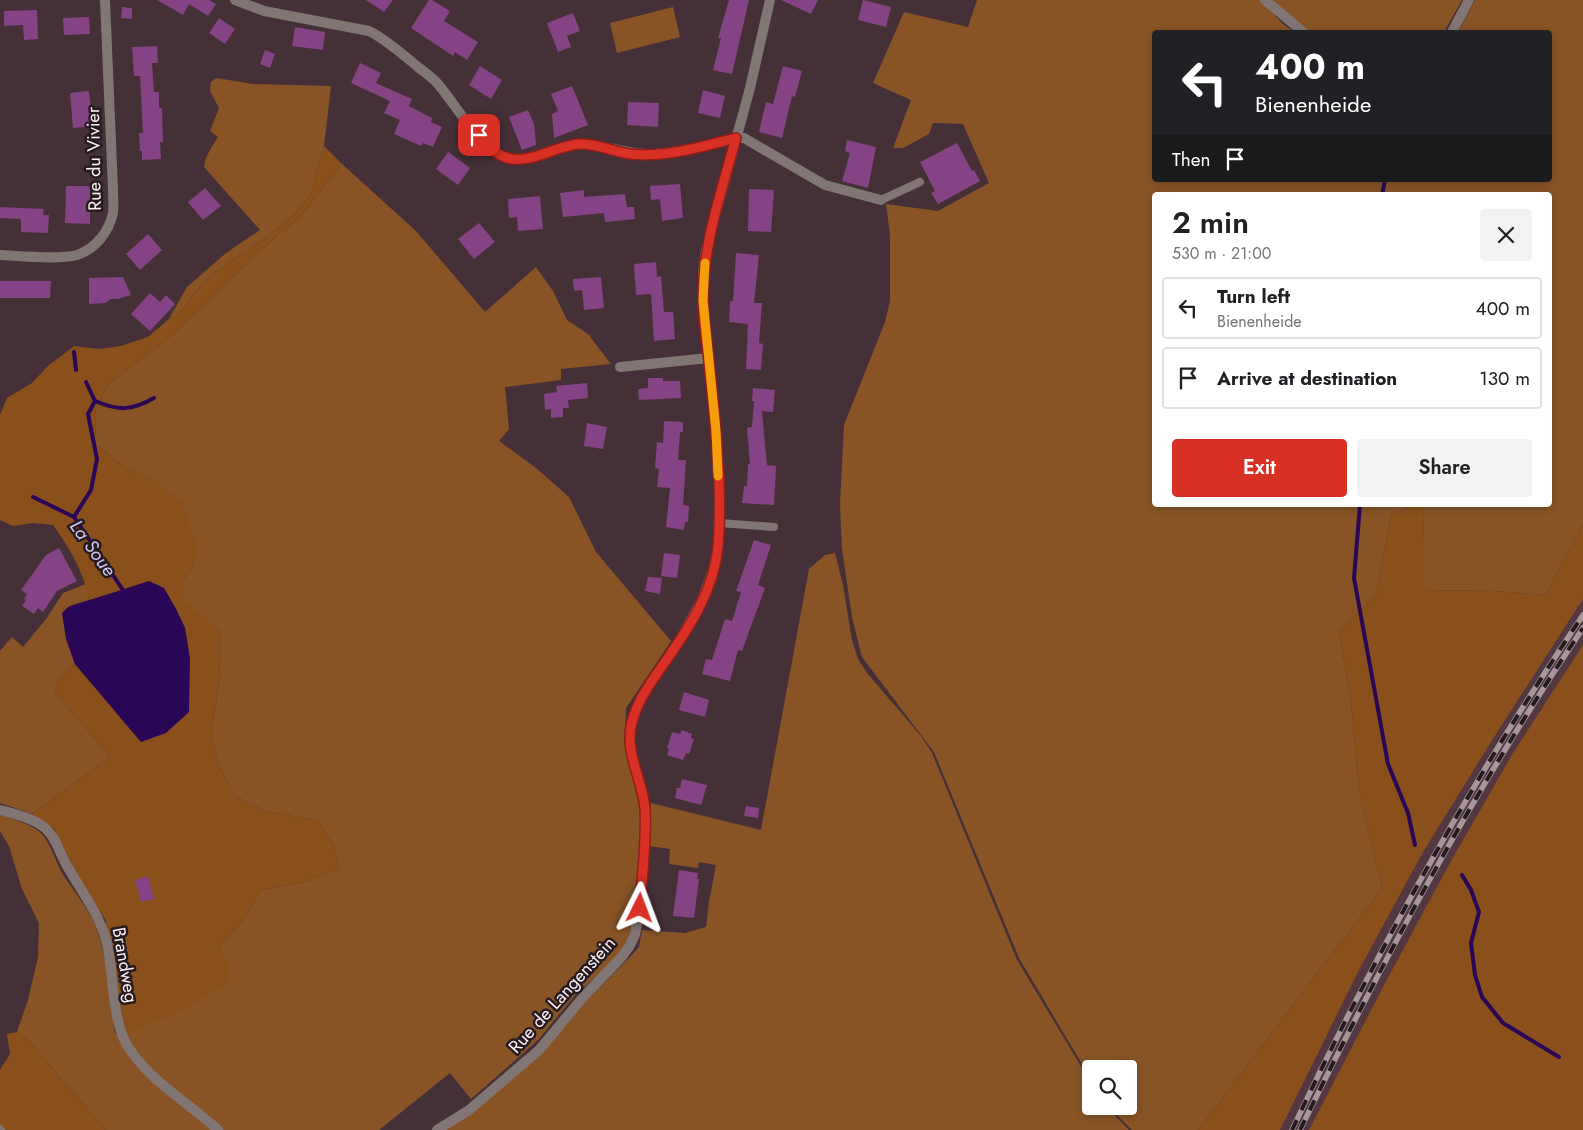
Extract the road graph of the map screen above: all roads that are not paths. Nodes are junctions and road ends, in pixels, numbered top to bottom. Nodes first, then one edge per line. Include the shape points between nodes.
1 (106, 0) edge
2 (235, 0) edge
3 (770, 0) edge
4 (1266, 0) edge
5 (1469, 0) edge
6 (1302, 30) edge
7 (1453, 30) edge
8 (736, 138) junction
9 (920, 182) dead end
10 (882, 200) joint
11 (0, 255) edge
12 (709, 358) junction
13 (620, 367) dead end
14 (719, 523) junction
15 (774, 527) dead end
16 (0, 810) edge
17 (218, 1130) edge
18 (437, 1130) edge

1 - 11 street, Rue du Vivier via 113,190 113,212 108,230 98,243 78,255
2 - 8 street via 264,11 369,31 383,38 436,82 486,145 511,159 526,159 580,144 630,154 654,154
3 - 8 street, Rue de Langenstein
4 - 6 street
5 - 7 street
8 - 10 street via 755,143 825,185
8 - 12 street, Rue de Langenstein via 703,272
9 - 10 lane
12 - 13 street
12 - 14 street, Rue de Langenstein via 716,431
14 - 15 lane
14 - 18 street, Rue de Langenstein via 718,548 709,585 685,631 642,696 631,725 630,739 644,807 645,830 635,935 620,959 539,1050 469,1110
16 - 17 street, Brandweg via 37,823 54,838 101,924 116,1011 127,1045 137,1060

